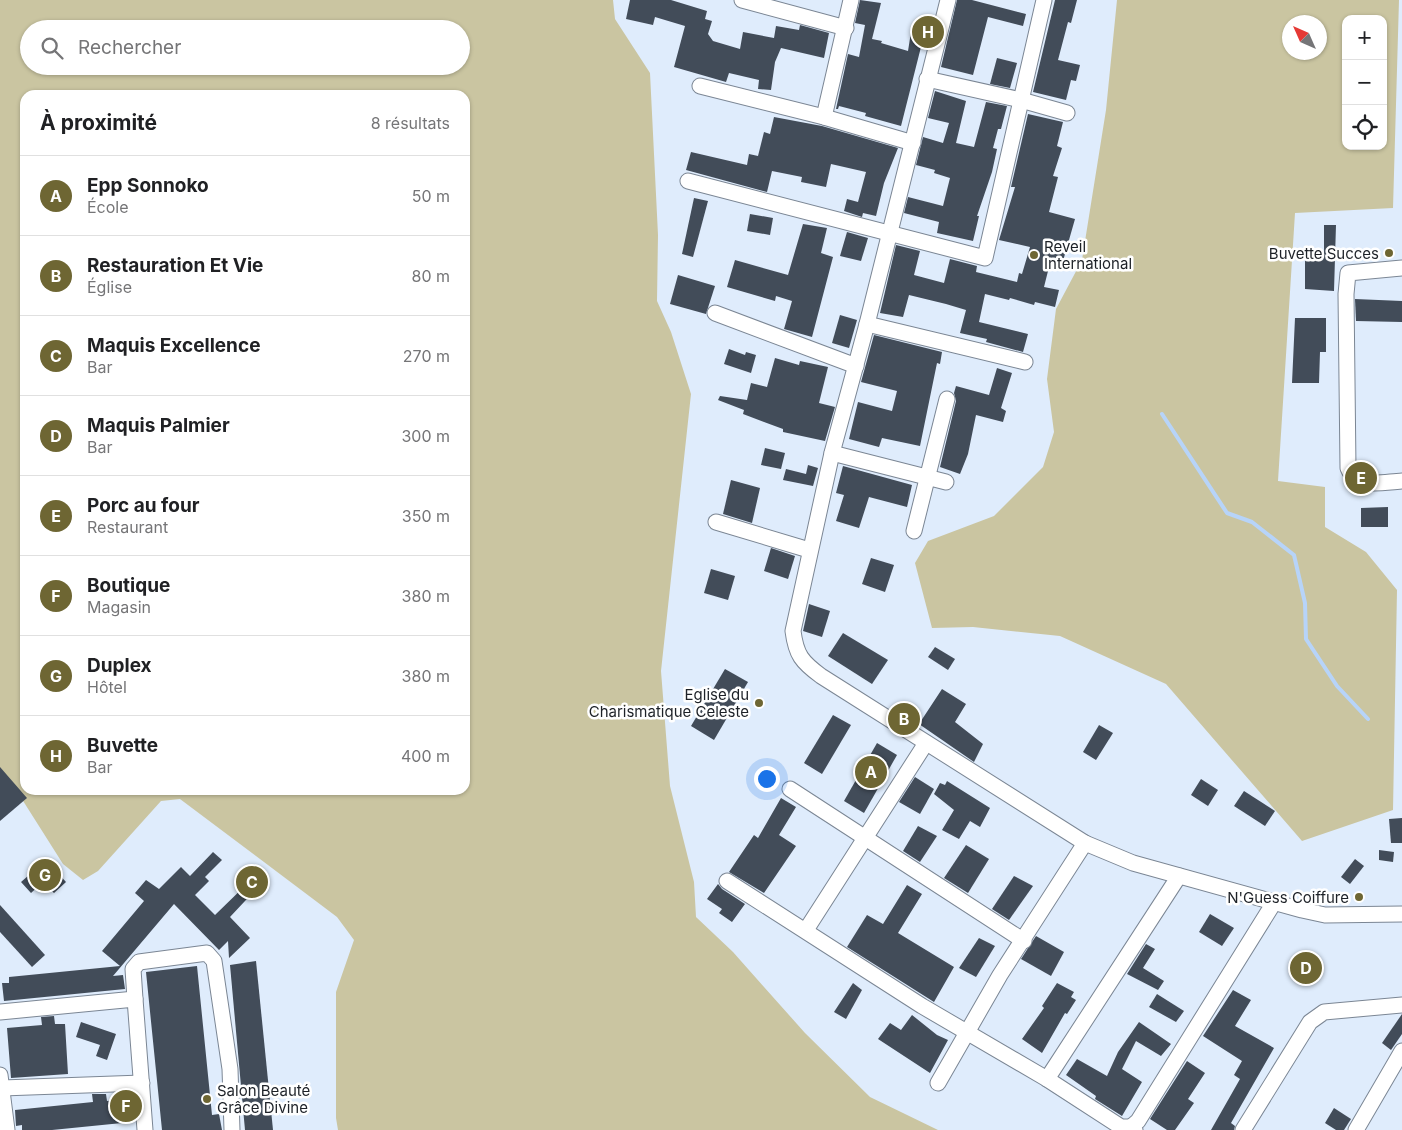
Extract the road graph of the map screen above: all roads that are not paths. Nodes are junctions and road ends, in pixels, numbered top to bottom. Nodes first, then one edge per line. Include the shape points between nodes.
1 (742, 0) edge
2 (851, 0) edge
3 (948, 0) edge
4 (1044, 0) edge
5 (846, 28) junction
6 (926, 79) junction
7 (700, 86) dead end
8 (1021, 100) junction
9 (1067, 113) dead end
10 (824, 116) junction
11 (913, 143) junction
12 (688, 181) dead end
13 (889, 232) junction
14 (1402, 268) edge
15 (715, 312) dead end
16 (867, 324) junction
17 (1025, 362) dead end
18 (856, 366) junction
19 (947, 399) dead end
20 (832, 453) junction
21 (927, 477) junction
22 (1402, 481) edge
23 (946, 482) dead end
24 (716, 522) dead end
25 (914, 531) dead end
26 (809, 550) junction
27 (926, 742) junction
28 (790, 789) dead end
29 (865, 838) junction
30 (1085, 843) junction
31 (1179, 876) junction
32 (727, 881) dead end
33 (1274, 901) junction
34 (1402, 914) edge
35 (806, 930) junction
36 (1024, 941) junction
37 (135, 999) junction
38 (1402, 1005) edge
39 (0, 1012) edge
40 (965, 1032) junction
41 (1402, 1051) edge
42 (1047, 1079) junction
43 (1, 1082) edge
44 (142, 1082) junction
45 (938, 1082) dead end
46 (1133, 1129) edge
47 (7, 1130) edge
48 (145, 1130) edge
49 (232, 1130) edge
50 (1243, 1130) edge
51 (1356, 1130) edge

1 - 5 street
2 - 5 street
3 - 6 street
4 - 8 street
5 - 10 street
6 - 8 street
6 - 11 street
7 - 10 street
8 - 9 street
8 - 13 street via 985,258
10 - 11 street
11 - 13 street
12 - 13 street
13 - 16 street
14 - 22 street via 1348,273 1346,304 1348,468 1351,477 1361,483
15 - 18 street
16 - 17 street
16 - 18 street
18 - 20 street
19 - 21 street
20 - 21 street
20 - 26 street
21 - 23 street
21 - 25 street
24 - 26 street
26 - 27 street via 793,631 795,646 803,662
27 - 29 street
27 - 30 street
28 - 29 street
29 - 35 street
29 - 36 street
30 - 31 street via 1133,863
30 - 36 street
31 - 33 street
31 - 42 street
32 - 35 street
33 - 34 street via 1325,915
33 - 46 street
35 - 40 street
36 - 40 street
37 - 39 street
37 - 44 street
37 - 49 street via 133,969 140,962 207,953 214,961 230,1069
38 - 50 street via 1317,1015
40 - 42 street
40 - 45 street
41 - 51 street
42 - 46 street via 1121,1127
43 - 44 street
43 - 47 street
44 - 48 street

